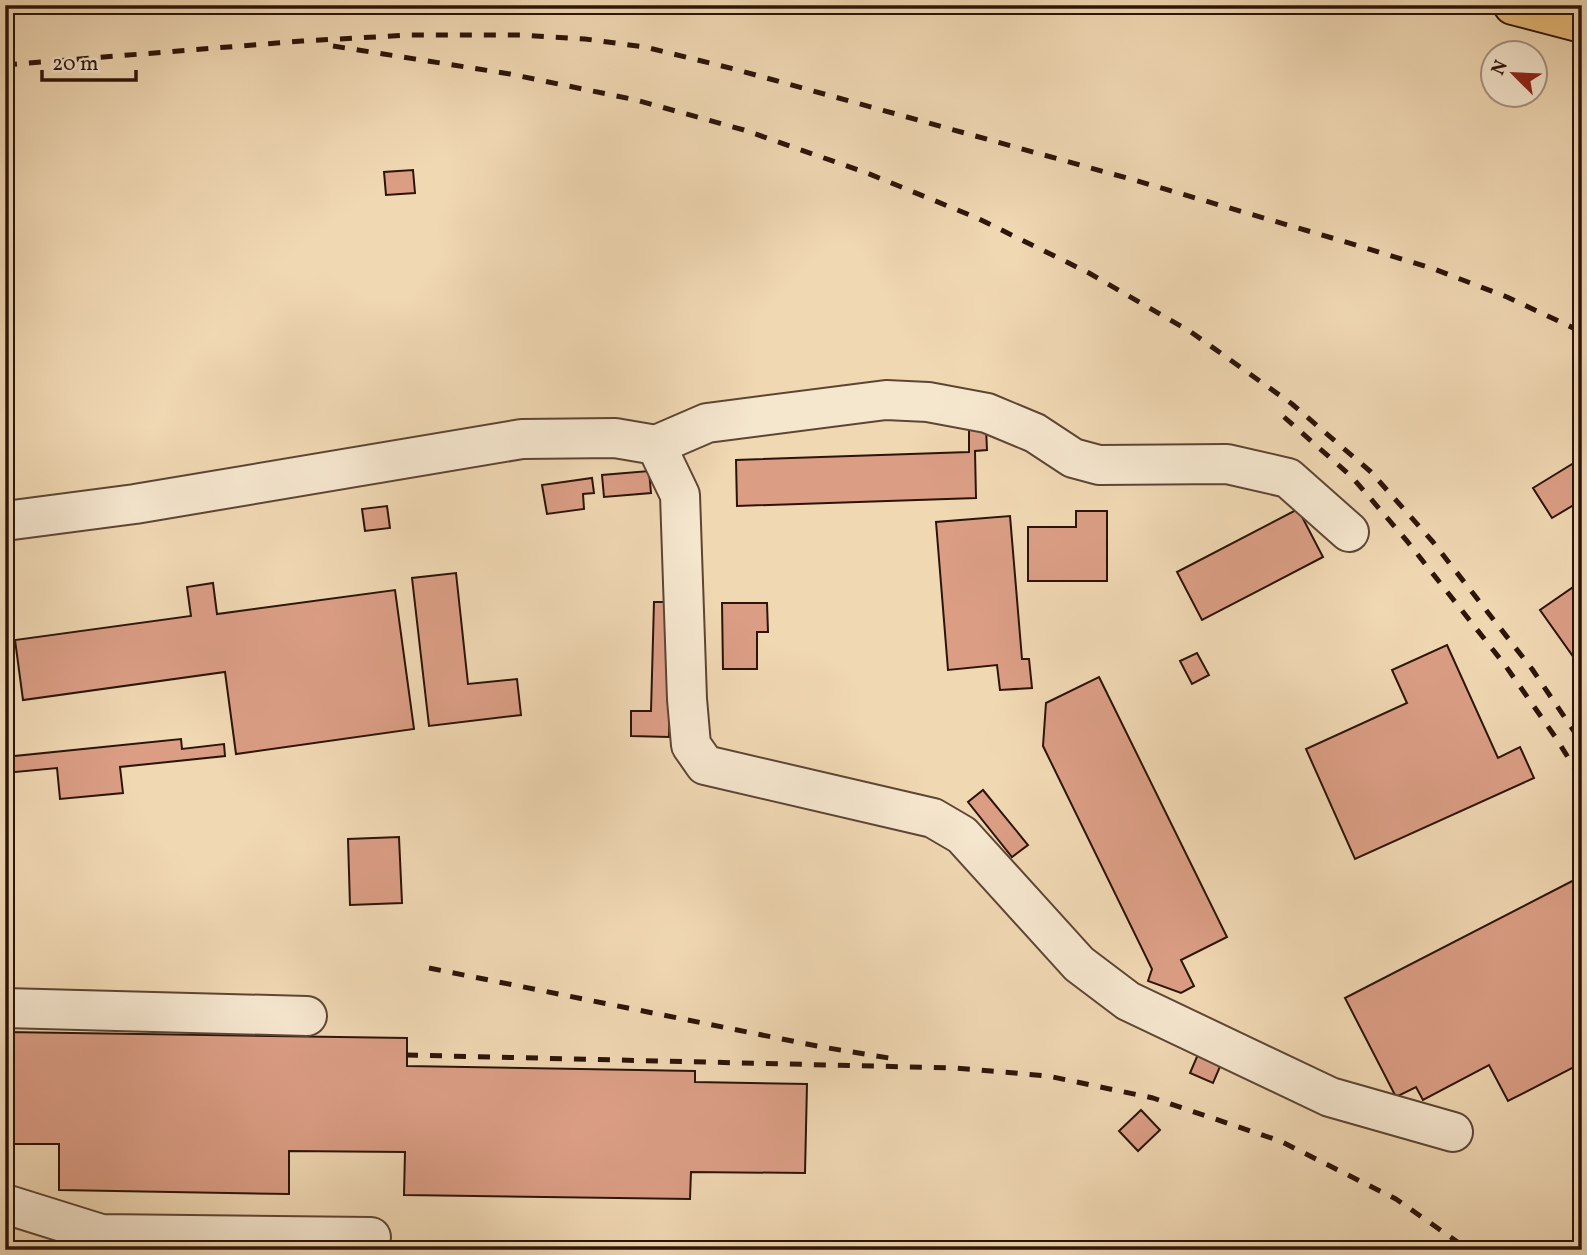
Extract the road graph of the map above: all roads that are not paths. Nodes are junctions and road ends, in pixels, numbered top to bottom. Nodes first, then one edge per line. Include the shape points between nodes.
1 (1513, 5) edge
2 (1582, 23) edge
3 (656, 445) junction
4 (5, 521) edge
5 (1349, 532) dead end
6 (5, 1008) edge
7 (307, 1016) dead end
8 (1453, 1132) dead end
9 (5, 1204) edge
10 (371, 1237) dead end

1 - 2 main road
3 - 4 lane via 615,438 522,439 135,505
3 - 5 lane via 707,424 886,400 928,402 987,413 1035,433 1073,458 1100,465 1227,464 1288,478
3 - 8 lane via 680,495 691,745 705,765 933,818 962,835 1079,964 1128,1001 1330,1097
6 - 7 lane
9 - 10 lane via 101,1234

